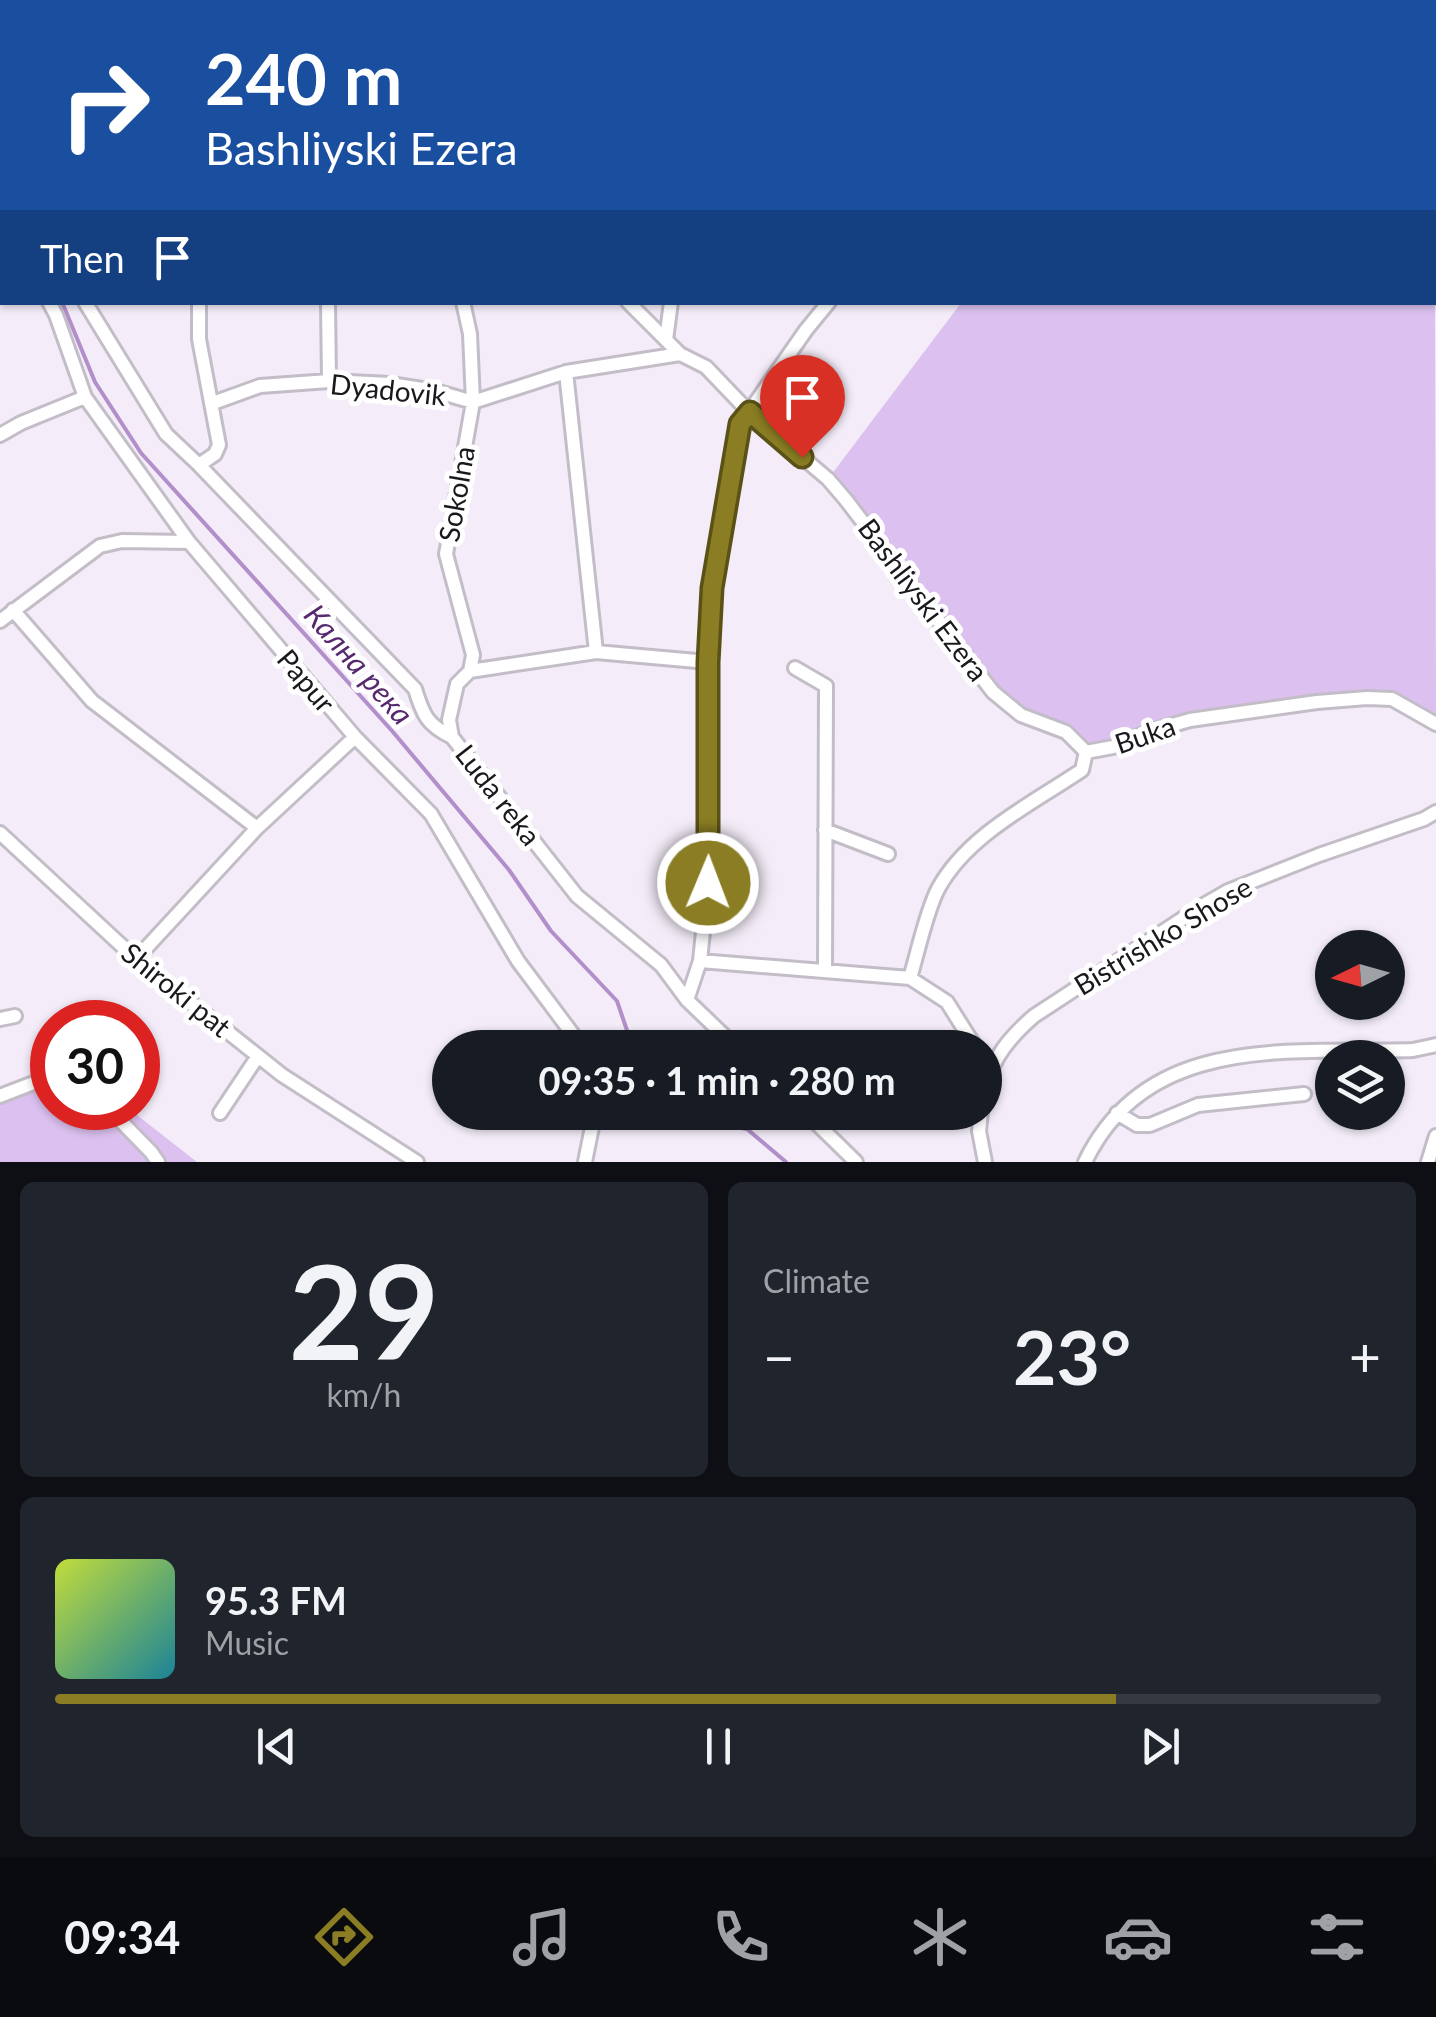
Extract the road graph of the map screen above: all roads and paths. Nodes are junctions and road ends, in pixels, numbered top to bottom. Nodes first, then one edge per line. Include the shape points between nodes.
1 (51, 305) edge
2 (87, 305) edge
3 (199, 305) edge
4 (328, 305) edge
5 (464, 305) edge
6 (631, 305) edge
7 (671, 305) edge
8 (827, 305) edge
9 (666, 340) junction
10 (680, 354) junction
11 (566, 372) junction
12 (330, 381) junction
13 (85, 397) junction
14 (473, 402) junction
15 (213, 403) junction
16 (750, 412) junction
17 (0, 435) edge
18 (199, 465) junction
19 (188, 542) junction
20 (14, 610) junction
21 (0, 621) edge
22 (596, 652) junction
23 (708, 662) junction
24 (795, 668) dead end
25 (470, 671) junction
26 (1436, 724) edge
27 (452, 736) junction
28 (355, 737) junction
29 (1086, 752) junction
30 (1436, 812) edge
31 (257, 828) junction
32 (825, 830) junction
33 (0, 833) edge
34 (888, 854) dead end
35 (136, 959) junction
36 (700, 961) junction
37 (825, 970) junction
38 (910, 978) junction
39 (686, 1000) junction
40 (570, 1030) edge
41 (718, 1030) edge
42 (965, 1030) edge
43 (1436, 1045) edge
44 (1002, 1049) edge
45 (258, 1056) junction
46 (30, 1086) edge
47 (1304, 1094) dead end
48 (0, 1096) edge
49 (220, 1114) dead end
50 (1118, 1114) junction
51 (130, 1130) edge
52 (590, 1130) edge
53 (823, 1130) edge
54 (980, 1130) edge
55 (1436, 1136) edge
56 (158, 1162) edge
57 (416, 1162) edge
58 (584, 1162) edge
59 (856, 1162) edge
60 (985, 1162) edge
61 (1085, 1162) edge
62 (1428, 1162) edge

1 - 13 street, Papur
2 - 18 street, Luda reka via 166,434
3 - 15 street
4 - 12 street
5 - 14 street, Sokolna
6 - 9 street
7 - 9 street
8 - 16 street
9 - 10 street
10 - 11 street, Dyadovik
10 - 16 street, Bashliyski Ezera via 706,367
11 - 14 street, Dyadovik
11 - 22 street
12 - 14 street, Dyadovik via 390,384
12 - 15 street, Dyadovik via 260,386
13 - 17 street
13 - 19 street, Papur
14 - 25 street, Sokolna via 446,554 473,655
15 - 18 street via 218,450
16 - 23 street via 740,424 712,588
16 - 29 street, Bashliyski Ezera via 828,479 993,692 1021,715 1066,732
18 - 27 street, Luda reka via 415,689 435,729
19 - 20 street via 100,546
19 - 28 street, Papur
20 - 21 street
20 - 31 street via 92,701
22 - 23 street
22 - 25 street
23 - 36 street via 708,883
24 - 32 street via 826,686
25 - 27 street via 457,684
26 - 29 street, Buka via 1392,699 1317,702 1190,720
27 - 39 street, Luda reka via 577,896 661,965
28 - 31 street
28 - 40 street, Papur via 431,814 518,961
29 - 38 street, Buka via 1082,770 976,842 952,868 936,892
30 - 44 street, Bistrishko Shose via 1228,891 1034,1016
31 - 35 street
32 - 34 street
32 - 37 street
33 - 35 street, Shiroki pat
35 - 45 street, Shiroki pat
36 - 37 street
36 - 39 street
37 - 38 street
38 - 42 street via 947,1002
39 - 41 street, Luda reka
43 - 50 street via 1221,1058 1151,1087
45 - 49 street
45 - 57 street, Shiroki pat
46 - 48 street
47 - 50 street via 1198,1105 1150,1124
50 - 61 street
51 - 56 street
52 - 58 street
53 - 59 street
54 - 60 street
55 - 62 street

